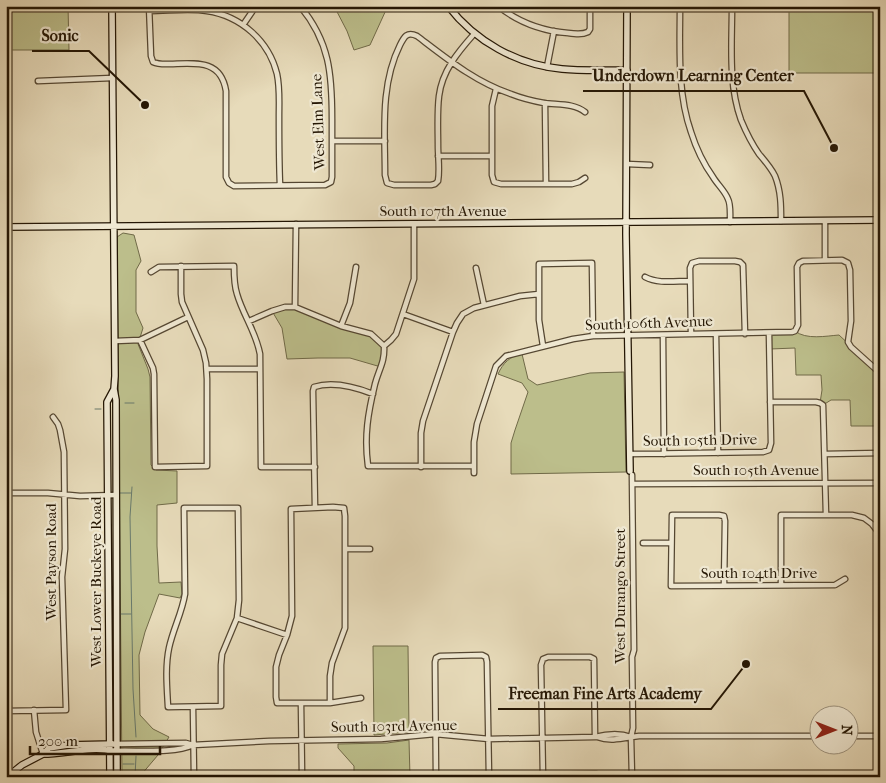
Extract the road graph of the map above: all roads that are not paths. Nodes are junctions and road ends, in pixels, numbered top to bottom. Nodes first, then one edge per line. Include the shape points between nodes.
1 (112, 6) edge
2 (256, 6) edge
3 (300, 6) edge
4 (448, 6) edge
5 (498, 6) edge
6 (590, 6) edge
7 (627, 6) edge
8 (680, 6) edge
9 (732, 6) edge
10 (150, 9) edge
11 (243, 25) junction
12 (554, 31) junction
13 (474, 34) junction
14 (452, 62) junction
15 (547, 67) junction
16 (627, 70) junction
17 (109, 78) junction
18 (38, 80) dead end
19 (496, 89) junction
20 (545, 103) junction
21 (585, 112) dead end
22 (332, 141) junction
23 (385, 141) junction
24 (438, 156) junction
25 (492, 156) junction
26 (627, 164) junction
27 (650, 164) dead end
28 (584, 178) dead end
29 (546, 184) junction
30 (280, 185) junction
31 (880, 220) edge
32 (781, 221) junction
33 (825, 221) junction
34 (626, 222) junction
35 (730, 222) junction
36 (296, 224) junction
37 (414, 224) junction
38 (114, 225) junction
39 (6, 226) edge
40 (825, 260) junction
41 (180, 266) junction
42 (356, 268) dead end
43 (476, 268) dead end
44 (151, 272) dead end
45 (645, 277) dead end
46 (690, 281) junction
47 (539, 294) junction
48 (484, 305) junction
49 (295, 307) junction
50 (403, 314) junction
51 (188, 317) junction
52 (249, 321) junction
53 (341, 326) junction
54 (453, 332) junction
55 (769, 333) junction
56 (691, 334) junction
57 (716, 334) junction
58 (745, 334) junction
59 (663, 335) junction
60 (594, 336) junction
61 (628, 336) junction
62 (140, 340) junction
63 (115, 341) junction
64 (384, 346) junction
65 (543, 346) junction
66 (207, 369) junction
67 (260, 369) junction
68 (880, 373) edge
69 (114, 389) junction
70 (373, 394) junction
71 (770, 402) junction
72 (52, 417) dead end
73 (718, 453) junction
74 (880, 453) edge
75 (630, 454) junction
76 (664, 454) junction
77 (824, 454) junction
78 (315, 466) junction
79 (421, 466) junction
80 (474, 466) junction
81 (6, 470) edge
82 (474, 473) dead end
83 (631, 473) joint
84 (825, 483) junction
85 (880, 483) edge
86 (632, 484) junction
87 (7, 493) edge
88 (64, 494) junction
89 (108, 495) junction
90 (116, 495) junction
91 (314, 508) junction
92 (826, 515) junction
93 (879, 533) edge
94 (7, 535) edge
95 (643, 543) dead end
96 (672, 543) junction
97 (345, 549) junction
98 (370, 549) dead end
99 (844, 579) dead end
100 (724, 585) junction
101 (780, 585) junction
102 (237, 618) junction
103 (6, 620) edge
104 (287, 635) junction
105 (6, 672) edge
106 (361, 698) dead end
107 (301, 703) junction
108 (330, 703) junction
109 (192, 707) junction
110 (8, 710) edge
111 (34, 710) junction
112 (435, 734) junction
113 (595, 736) junction
114 (808, 736) edge
115 (858, 736) edge
116 (880, 736) edge
117 (631, 737) junction
118 (542, 738) junction
119 (489, 739) junction
120 (302, 740) junction
121 (193, 745) junction
122 (113, 747) junction
123 (43, 754) junction
124 (302, 775) junction
125 (275, 776) edge
126 (328, 776) edge
127 (542, 776) edge
128 (596, 776) edge
129 (7, 777) edge
130 (110, 777) edge
131 (117, 777) edge
132 (194, 777) edge
133 (436, 777) edge
134 (489, 777) edge
135 (632, 777) edge

1 - 17 main road, West Lower Buckeye Road
2 - 11 street
3 - 22 street, West Elm Lane via 318,32 327,57 331,82
4 - 13 main road
5 - 12 street via 524,22
6 - 12 street via 588,32
7 - 16 main road
8 - 35 street via 685,113 701,157 729,201
9 - 32 street via 732,75 736,103 749,137 777,181
10 - 11 street via 207,11
10 - 30 street via 153,62 204,64 222,77 226,91 226,177 229,184
11 - 30 street via 266,49 277,76
12 - 15 street
13 - 14 street
13 - 15 main road via 503,52
14 - 19 street
14 - 23 street via 417,36 404,36 388,80
14 - 24 street via 439,95
15 - 16 main road
16 - 26 main road
17 - 18 street
17 - 38 main road, West Lower Buckeye Road
19 - 20 street
19 - 25 street via 492,106
20 - 21 street via 580,108
20 - 29 street
22 - 23 street
22 - 30 street, West Elm Lane via 332,177 329,184
23 - 24 street via 385,175 387,183 394,185 431,185 437,182
24 - 25 street
25 - 29 street via 494,182
26 - 27 street
26 - 34 main road, West Durango Street
28 - 29 street via 575,183
31 - 33 main road, South 107th Avenue
32 - 33 main road, South 107th Avenue
32 - 35 main road, South 107th Avenue
33 - 40 street
34 - 35 main road, South 107th Avenue
34 - 37 main road, South 107th Avenue
34 - 61 main road, West Durango Street
36 - 37 main road, South 107th Avenue
36 - 38 main road, South 107th Avenue
36 - 49 street
37 - 50 street via 414,279
38 - 39 main road, South 107th Avenue
38 - 63 main road, West Lower Buckeye Road
40 - 55 street, South 106th Avenue via 799,263 796,331
40 - 68 street via 848,263 851,321 848,342
41 - 44 street via 159,267
41 - 51 street via 182,302
41 - 52 street via 234,266 237,294
42 - 53 street via 350,302
43 - 48 street
45 - 46 street via 661,282
46 - 56 street
46 - 58 street via 690,268 699,261 735,261 741,264
47 - 48 street
47 - 60 street via 539,264 592,263
47 - 65 street
48 - 54 street via 463,314
49 - 52 street via 285,307
49 - 53 street
50 - 54 street
50 - 64 street via 396,334
51 - 62 street
51 - 66 street via 204,350
52 - 67 street via 258,345
53 - 64 street via 371,334
54 - 79 street via 423,421
55 - 58 street, South 106th Avenue
55 - 71 street
56 - 57 street, South 106th Avenue
56 - 59 street, South 106th Avenue
57 - 58 street, South 106th Avenue
57 - 73 street
59 - 61 street, South 106th Avenue
59 - 76 street
60 - 61 street, South 106th Avenue
60 - 65 street, South 106th Avenue
61 - 75 main road, West Durango Street
62 - 63 street
62 - 66 street via 154,374 155,467 207,466
63 - 69 main road, West Lower Buckeye Road
64 - 70 street via 385,356
65 - 80 street, South 106th Avenue via 506,356 496,366 474,442
66 - 67 street
67 - 78 street via 261,467
69 - 89 main road, West Lower Buckeye Road via 108,402
69 - 90 main road, West Lower Buckeye Road
70 - 78 street via 350,386 321,384 314,387
70 - 79 street via 367,419 368,466
71 - 73 street, South 105th Drive via 769,450
71 - 77 street via 822,404
72 - 88 street, West Payson Road via 62,438
73 - 76 street, South 105th Drive
74 - 77 street
75 - 76 street, South 105th Drive
75 - 83 main road, West Durango Street
77 - 84 street
78 - 91 street
79 - 80 street
80 - 82 street
81 - 87 street
83 - 86 street, West Durango Street
84 - 85 street, South 105th Avenue
84 - 86 street, South 105th Avenue
84 - 92 street
86 - 117 street, West Durango Street via 634,650
87 - 88 street
87 - 94 street
88 - 89 street
88 - 111 street, West Payson Road via 62,577 66,710
89 - 90 street
89 - 122 main road, West Lower Buckeye Road
90 - 122 main road, West Lower Buckeye Road
91 - 97 street via 344,508
91 - 104 street via 291,509 293,606
92 - 93 street via 864,518
92 - 101 street via 781,515
94 - 103 street
95 - 96 street
96 - 100 street, South 104th Drive via 671,586
96 - 100 street via 672,516 724,516
97 - 98 street
97 - 108 street via 345,628 332,663
99 - 101 street, South 104th Drive via 836,585
100 - 101 street, South 104th Drive
102 - 104 street
102 - 109 street via 222,654 222,706
102 - 109 street via 238,508 184,508 185,594 168,653 168,708
104 - 107 street via 276,667 277,703
105 - 110 street
106 - 108 street
107 - 108 street
107 - 120 street
109 - 121 street
110 - 111 street
111 - 123 street
112 - 119 street, South 103rd Avenue
112 - 119 street via 436,658 482,655 487,662
112 - 120 street, South 103rd Avenue via 381,739
112 - 133 street
113 - 117 street, South 103rd Avenue via 624,734
113 - 118 street, South 103rd Avenue
113 - 118 street via 594,659 548,657 541,665
114 - 117 street, South 103rd Avenue
115 - 116 street
117 - 135 street, West Durango Street
118 - 119 street, South 103rd Avenue
118 - 127 street
119 - 134 street
120 - 121 street, South 103rd Avenue
120 - 124 street
121 - 122 street, South 103rd Avenue
121 - 132 street
122 - 123 main road via 61,746 49,748
122 - 130 main road, West Lower Buckeye Road
122 - 131 main road, West Lower Buckeye Road
123 - 129 main road
124 - 125 street
124 - 126 street
127 - 128 street

